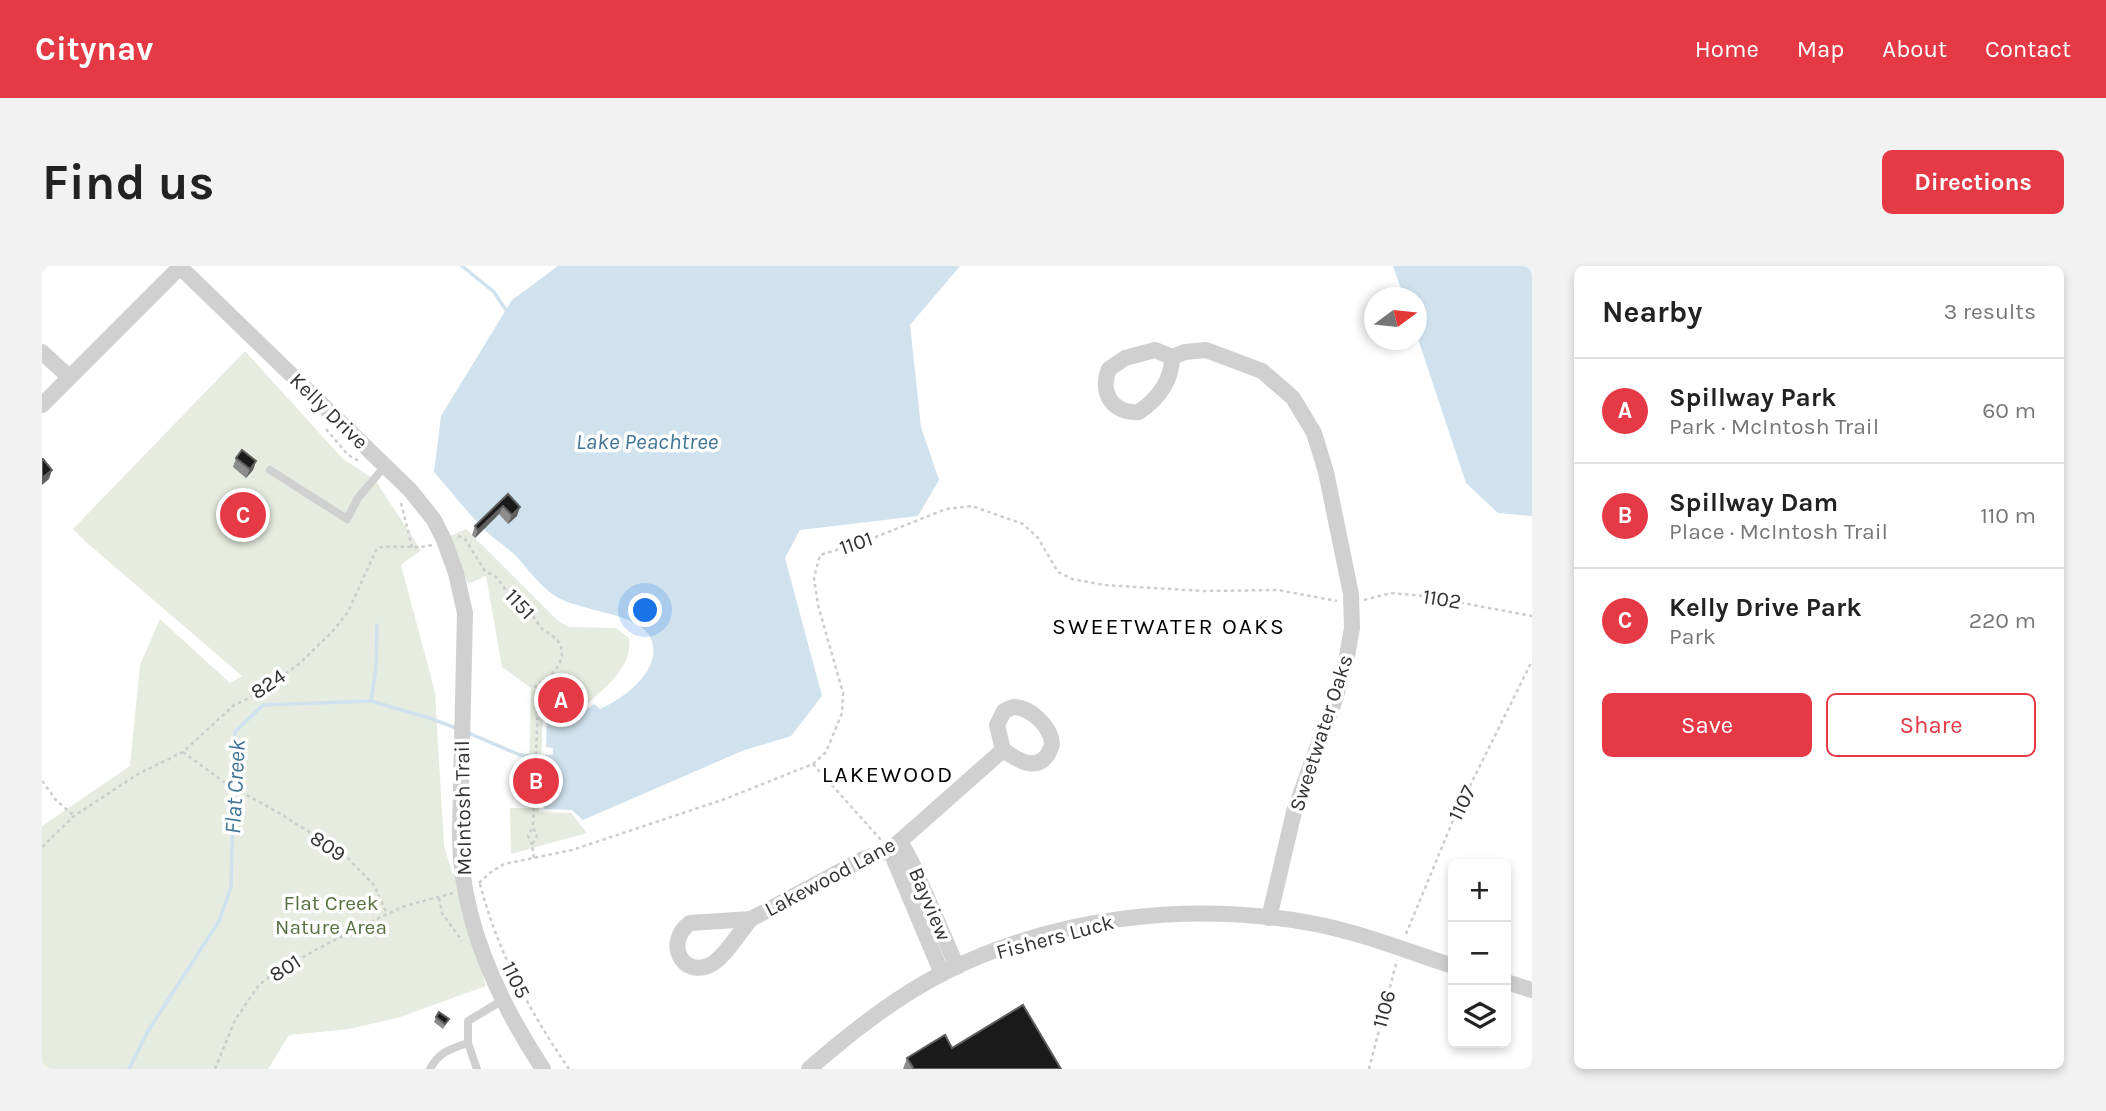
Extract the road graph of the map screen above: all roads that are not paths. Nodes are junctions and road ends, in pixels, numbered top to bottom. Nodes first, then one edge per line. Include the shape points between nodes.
1 (179, 267) edge
2 (42, 352) edge
3 (1172, 356) junction
4 (69, 377) junction
5 (42, 405) edge
6 (385, 466) junction
7 (270, 470) dead end
8 (456, 573) joint
9 (1003, 750) dead end
10 (895, 846) junction
11 (1269, 918) junction
12 (751, 919) dead end
13 (1448, 964) edge
14 (949, 970) junction
15 (1511, 984) edge
16 (1532, 990) edge
17 (503, 1000) junction
18 (468, 1043) junction
19 (430, 1069) edge
20 (477, 1069) edge
21 (543, 1069) edge
22 (809, 1069) edge

1 - 4 street
1 - 6 street, Kelly Drive
2 - 4 street
3 - 3 street, Sweetwater Oaks via 1155,350 1125,358 1109,369 1104,387 1107,396 1121,410 1139,412 1164,388
3 - 11 street, Sweetwater Oaks via 1206,350 1230,358 1262,371 1293,398 1314,433 1345,557 1352,628 1346,662 1294,812
4 - 5 street
6 - 7 lane via 347,519
6 - 8 street, Kelly Drive via 426,507
8 - 17 street, McIntosh Trail via 465,613 460,860 489,971
9 - 10 street, Lakewood Lane
10 - 12 street, Lakewood Lane
10 - 14 street, Bayview
11 - 13 street, Fishers Luck via 1355,933
11 - 14 street, Fishers Luck via 1200,914 1121,918 1017,943
14 - 22 street, Fishers Luck via 853,1031
15 - 16 street
17 - 18 lane via 468,1021
17 - 21 street, McIntosh Trail
18 - 19 lane via 445,1050
18 - 20 lane

